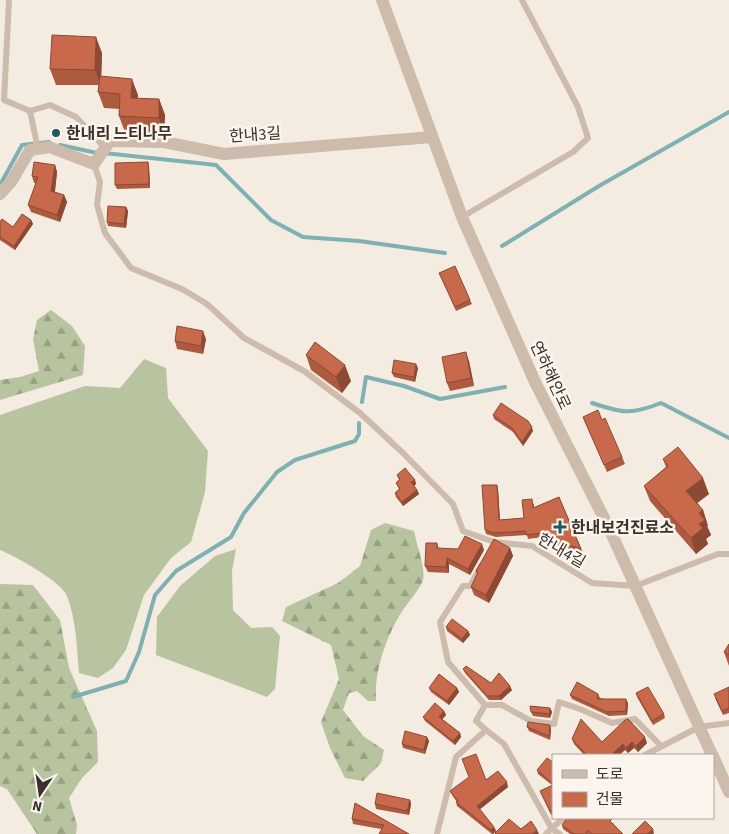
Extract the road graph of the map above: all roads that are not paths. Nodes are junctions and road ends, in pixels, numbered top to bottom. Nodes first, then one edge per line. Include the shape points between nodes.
1 (9, 0) edge
2 (382, 0) edge
3 (522, 0) edge
4 (30, 111) junction
5 (432, 137) junction
6 (105, 148) junction
7 (38, 149) junction
8 (94, 164) junction
9 (0, 194) edge
10 (462, 217) junction
11 (494, 542) junction
12 (489, 551) edge
13 (729, 554) edge
14 (484, 560) edge
15 (635, 586) junction
16 (485, 705) junction
17 (729, 723) edge
18 (700, 727) junction
19 (486, 730) junction
20 (661, 746) junction
21 (647, 754) edge
22 (712, 754) edge
23 (714, 758) edge
24 (729, 792) edge
25 (562, 819) edge
26 (552, 829) junction
27 (437, 834) edge
28 (546, 834) edge
29 (560, 834) edge

1 - 4 lane via 4,100
2 - 5 street, 연하해안로
3 - 10 lane via 578,107 588,138 573,152
4 - 6 lane via 50,104 76,117
4 - 7 lane
5 - 6 street, 한내3길 via 224,154 164,142 110,141
5 - 10 street, 연하해안로
6 - 8 street
7 - 8 street via 49,147
7 - 9 street via 30,150
8 - 11 lane, 한내4길 via 100,182 97,205 105,233 131,268 182,289 207,304 244,338 304,371 352,407 453,504 464,531
10 - 15 street, 연하해안로 via 535,382
11 - 12 lane
11 - 15 lane, 한내4길 via 532,546 592,583
13 - 15 lane via 718,554
14 - 16 lane via 470,586 463,586 440,622 448,662
15 - 18 street, 연하해안로
16 - 19 lane via 476,721
16 - 20 lane via 502,705 531,721 554,724 559,702 612,723 635,719
17 - 18 lane
18 - 20 lane
18 - 22 street, 연하해안로
19 - 26 lane via 504,744
19 - 27 lane via 456,757
20 - 21 lane
23 - 24 street, 연하해안로
25 - 26 lane
26 - 28 lane
26 - 29 lane

